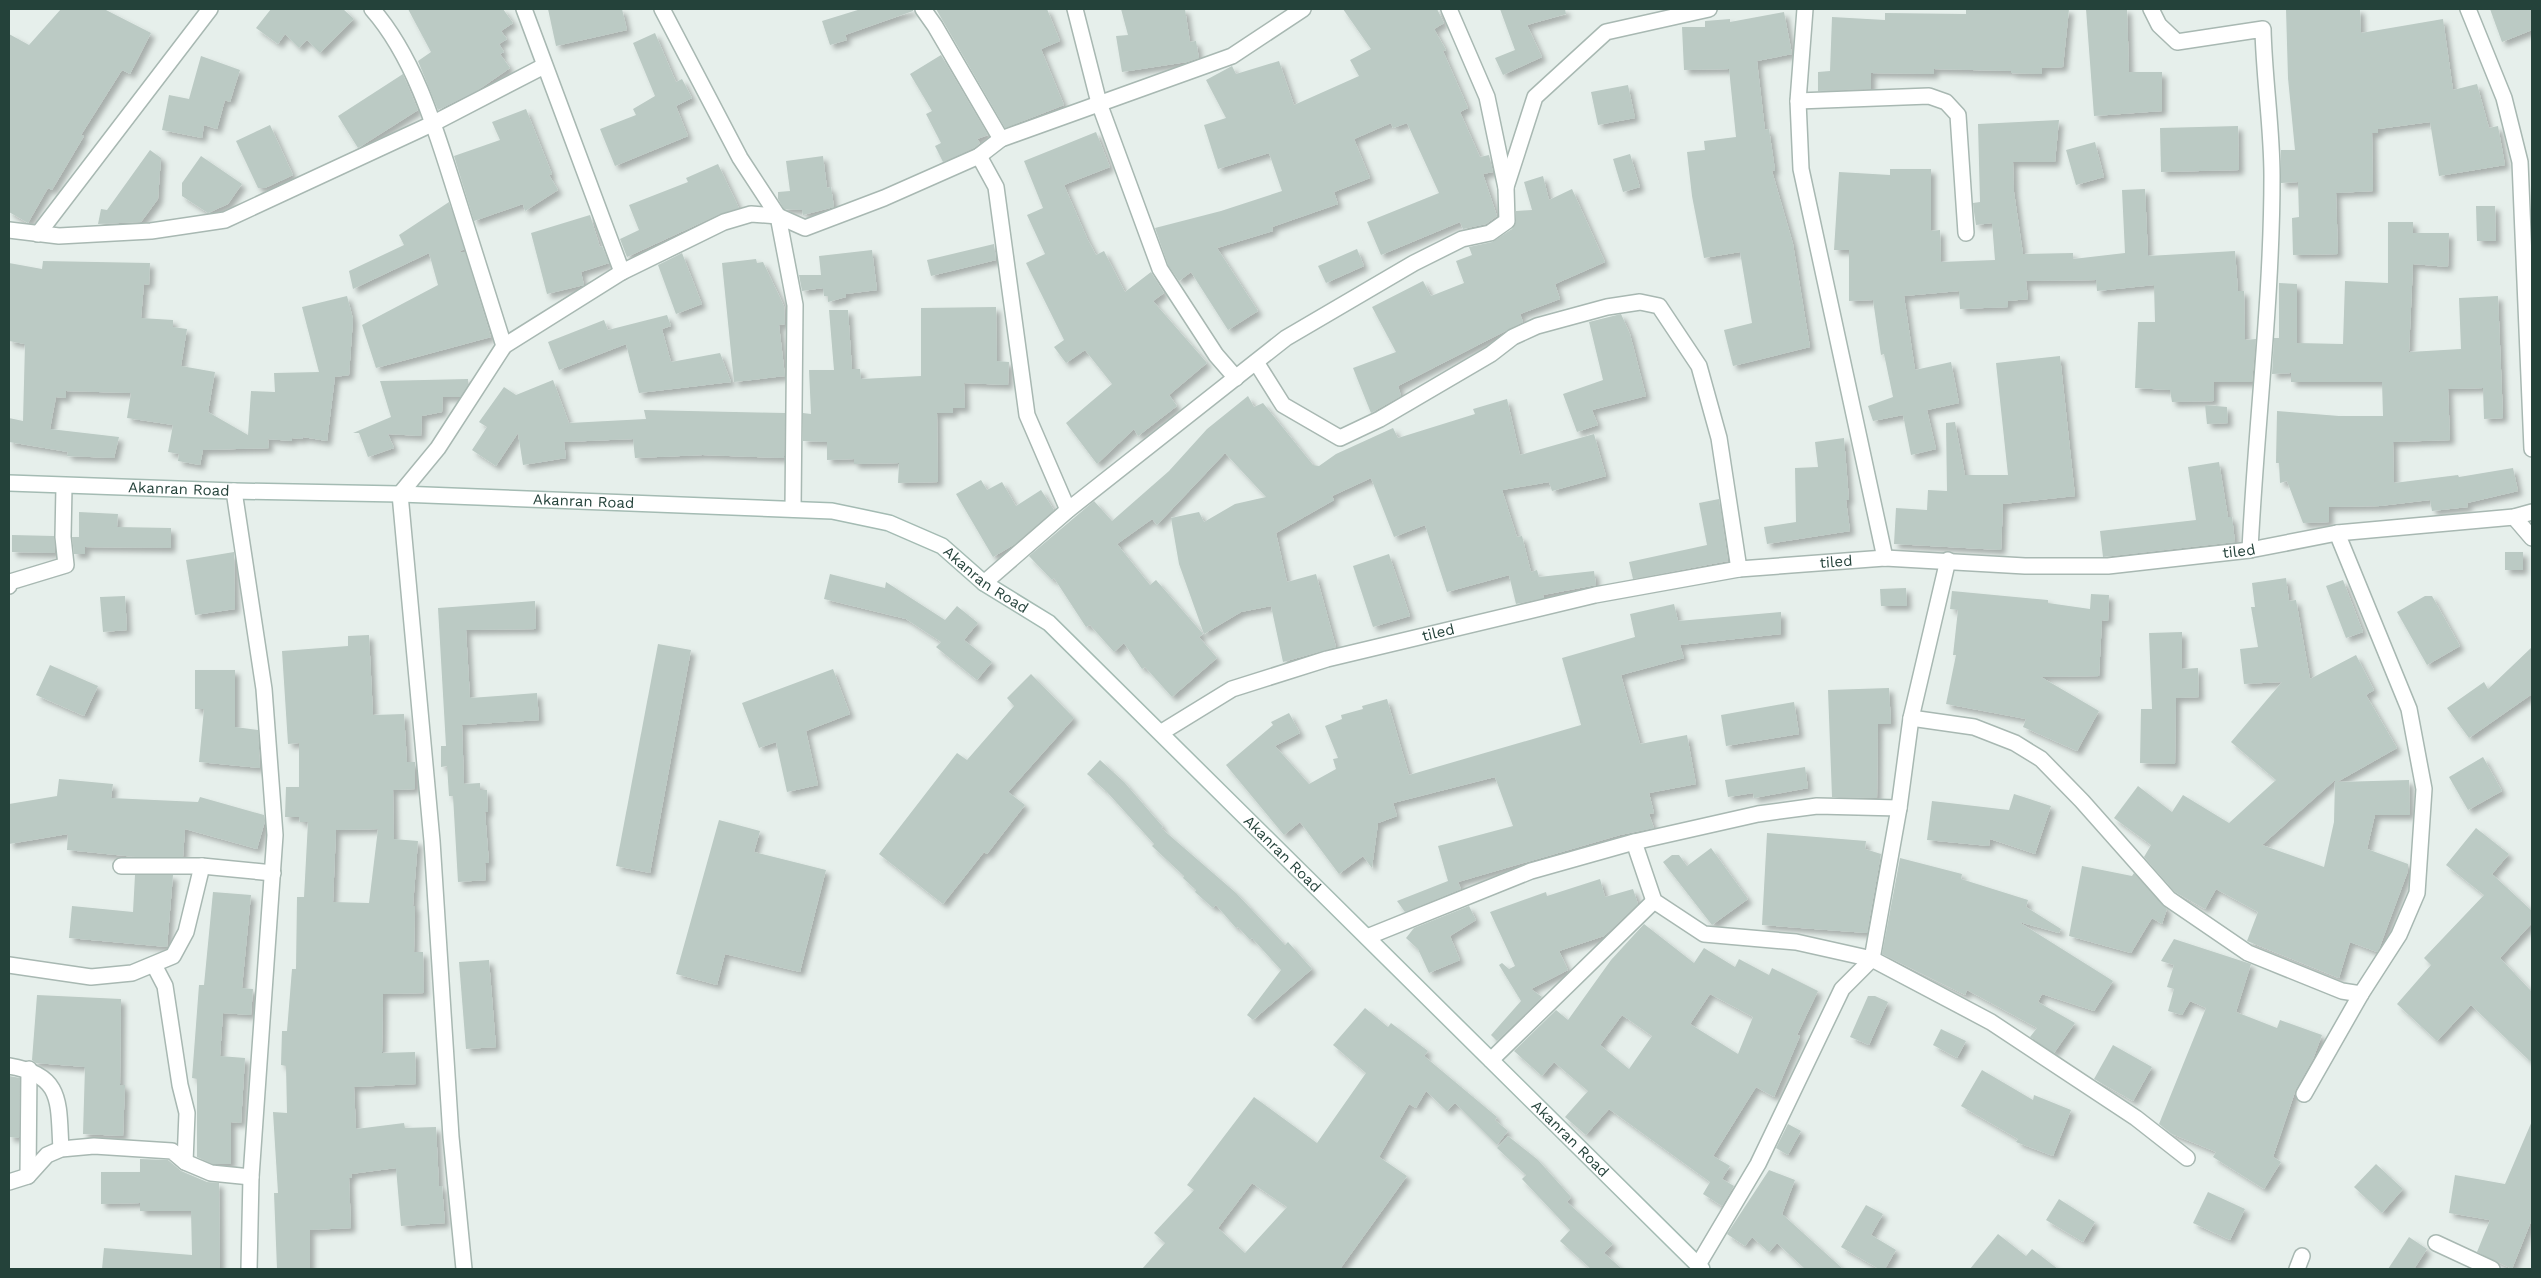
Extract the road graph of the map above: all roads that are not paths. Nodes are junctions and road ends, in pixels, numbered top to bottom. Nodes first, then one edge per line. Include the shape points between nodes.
1 (210, 9) edge
2 (372, 9) edge
3 (524, 9) edge
4 (662, 9) edge
5 (923, 9) edge
6 (1075, 9) edge
7 (1303, 9) edge
8 (1448, 9) edge
9 (1709, 9) edge
10 (1805, 9) edge
11 (2151, 9) edge
12 (2468, 9) edge
13 (544, 66) junction
14 (1798, 101) junction
15 (1099, 103) junction
16 (434, 123) junction
17 (1001, 139) junction
18 (979, 156) junction
19 (1506, 188) junction
20 (778, 216) junction
21 (9, 230) edge
22 (1966, 233) dead end
23 (38, 234) junction
24 (622, 272) junction
25 (504, 346) junction
26 (1256, 362) junction
27 (1236, 378) junction
28 (2532, 449) edge
29 (9, 483) edge
30 (64, 486) junction
31 (234, 491) junction
32 (400, 494) junction
33 (793, 509) junction
34 (1068, 510) junction
35 (2532, 512) edge
36 (2514, 517) junction
37 (2337, 533) junction
38 (2532, 538) edge
39 (2250, 550) junction
40 (1885, 558) junction
41 (1948, 560) junction
42 (1740, 569) junction
43 (984, 583) junction
44 (9, 586) edge
45 (1911, 718) junction
46 (1162, 732) junction
47 (1900, 808) junction
48 (1634, 842) junction
49 (121, 866) dead end
50 (202, 866) junction
51 (272, 873) junction
52 (1654, 901) junction
53 (1367, 937) junction
54 (1872, 959) junction
55 (9, 965) edge
56 (154, 965) junction
57 (2361, 994) junction
58 (1491, 1060) junction
59 (9, 1066) edge
60 (29, 1069) junction
61 (2304, 1094) dead end
62 (61, 1149) junction
63 (2187, 1158) dead end
64 (186, 1162) junction
65 (28, 1176) junction
66 (251, 1178) junction
67 (9, 1182) edge
68 (2436, 1243) dead end
69 (1700, 1267) edge
70 (249, 1269) edge
71 (464, 1269) edge
72 (2492, 1269) edge

1 - 23 street
2 - 16 street via 385,24
3 - 13 street
4 - 20 street via 740,158
5 - 17 street
6 - 15 street
7 - 15 street via 1232,56
8 - 19 street via 1487,97
9 - 19 street via 1606,32 1535,97
10 - 14 street
11 - 39 street via 2159,25 2177,42 2263,29 2272,175 2266,332 2254,460
12 - 28 street via 2504,98 2520,162
13 - 16 street
13 - 24 street
14 - 22 street via 1929,96 1946,102 1958,114
14 - 40 street via 1801,169
15 - 17 street
15 - 27 street via 1160,269 1216,355
16 - 23 street via 225,220 151,231 59,236
16 - 25 street
17 - 18 street
18 - 20 street via 805,228
18 - 34 street via 996,187 1027,415
19 - 26 street via 1507,221 1490,233 1462,239 1414,263 1286,338
20 - 24 street via 751,214 724,222
20 - 33 street via 795,305
21 - 23 street
24 - 25 street
25 - 32 street via 438,448
26 - 27 street
26 - 42 street via 1283,405 1340,438 1380,419 1491,354 1513,337 1537,326 1607,307 1640,302 1659,306 1699,366 1719,438
27 - 34 street
29 - 30 street, Akanran Road
30 - 31 street, Akanran Road
30 - 44 street via 66,565 10,582
31 - 32 street, Akanran Road
31 - 51 street via 264,689 275,835
32 - 33 street, Akanran Road
32 - 71 street via 432,841 451,1137
33 - 43 street, Akanran Road via 832,511 889,522 942,546
34 - 43 street
35 - 36 street, tiled
36 - 37 street, tiled
36 - 38 street
37 - 39 street, tiled
37 - 57 street via 2408,709 2424,789 2418,893 2399,935
39 - 41 street, tiled via 2108,566 2025,566
40 - 41 street, tiled
40 - 42 street, tiled
41 - 45 street
42 - 46 street, tiled via 1595,595 1327,659 1232,689
43 - 46 street, Akanran Road via 1049,623
45 - 47 street
45 - 57 street via 1974,727 2015,743 2041,760 2075,794 2169,899 2248,954 2342,991
46 - 53 street, Akanran Road
47 - 48 street via 1816,806 1758,814
47 - 54 street
48 - 52 street
48 - 53 street via 1531,872
49 - 50 street
50 - 51 street
50 - 56 street via 186,932 173,956
51 - 66 street
52 - 54 street via 1704,934 1796,942
52 - 58 street
53 - 58 street, Akanran Road
54 - 63 street via 1991,1022 2136,1118
54 - 69 street via 1842,989 1758,1164
55 - 56 street via 91,977 132,973
56 - 64 street via 166,986 187,1113
57 - 61 street
58 - 69 street, Akanran Road
59 - 60 street
60 - 62 street via 46,1081 58,1099
60 - 65 street
62 - 64 street via 94,1146 172,1152
62 - 65 street via 47,1155
64 - 66 street via 211,1173
65 - 67 street
66 - 70 street
68 - 72 street

